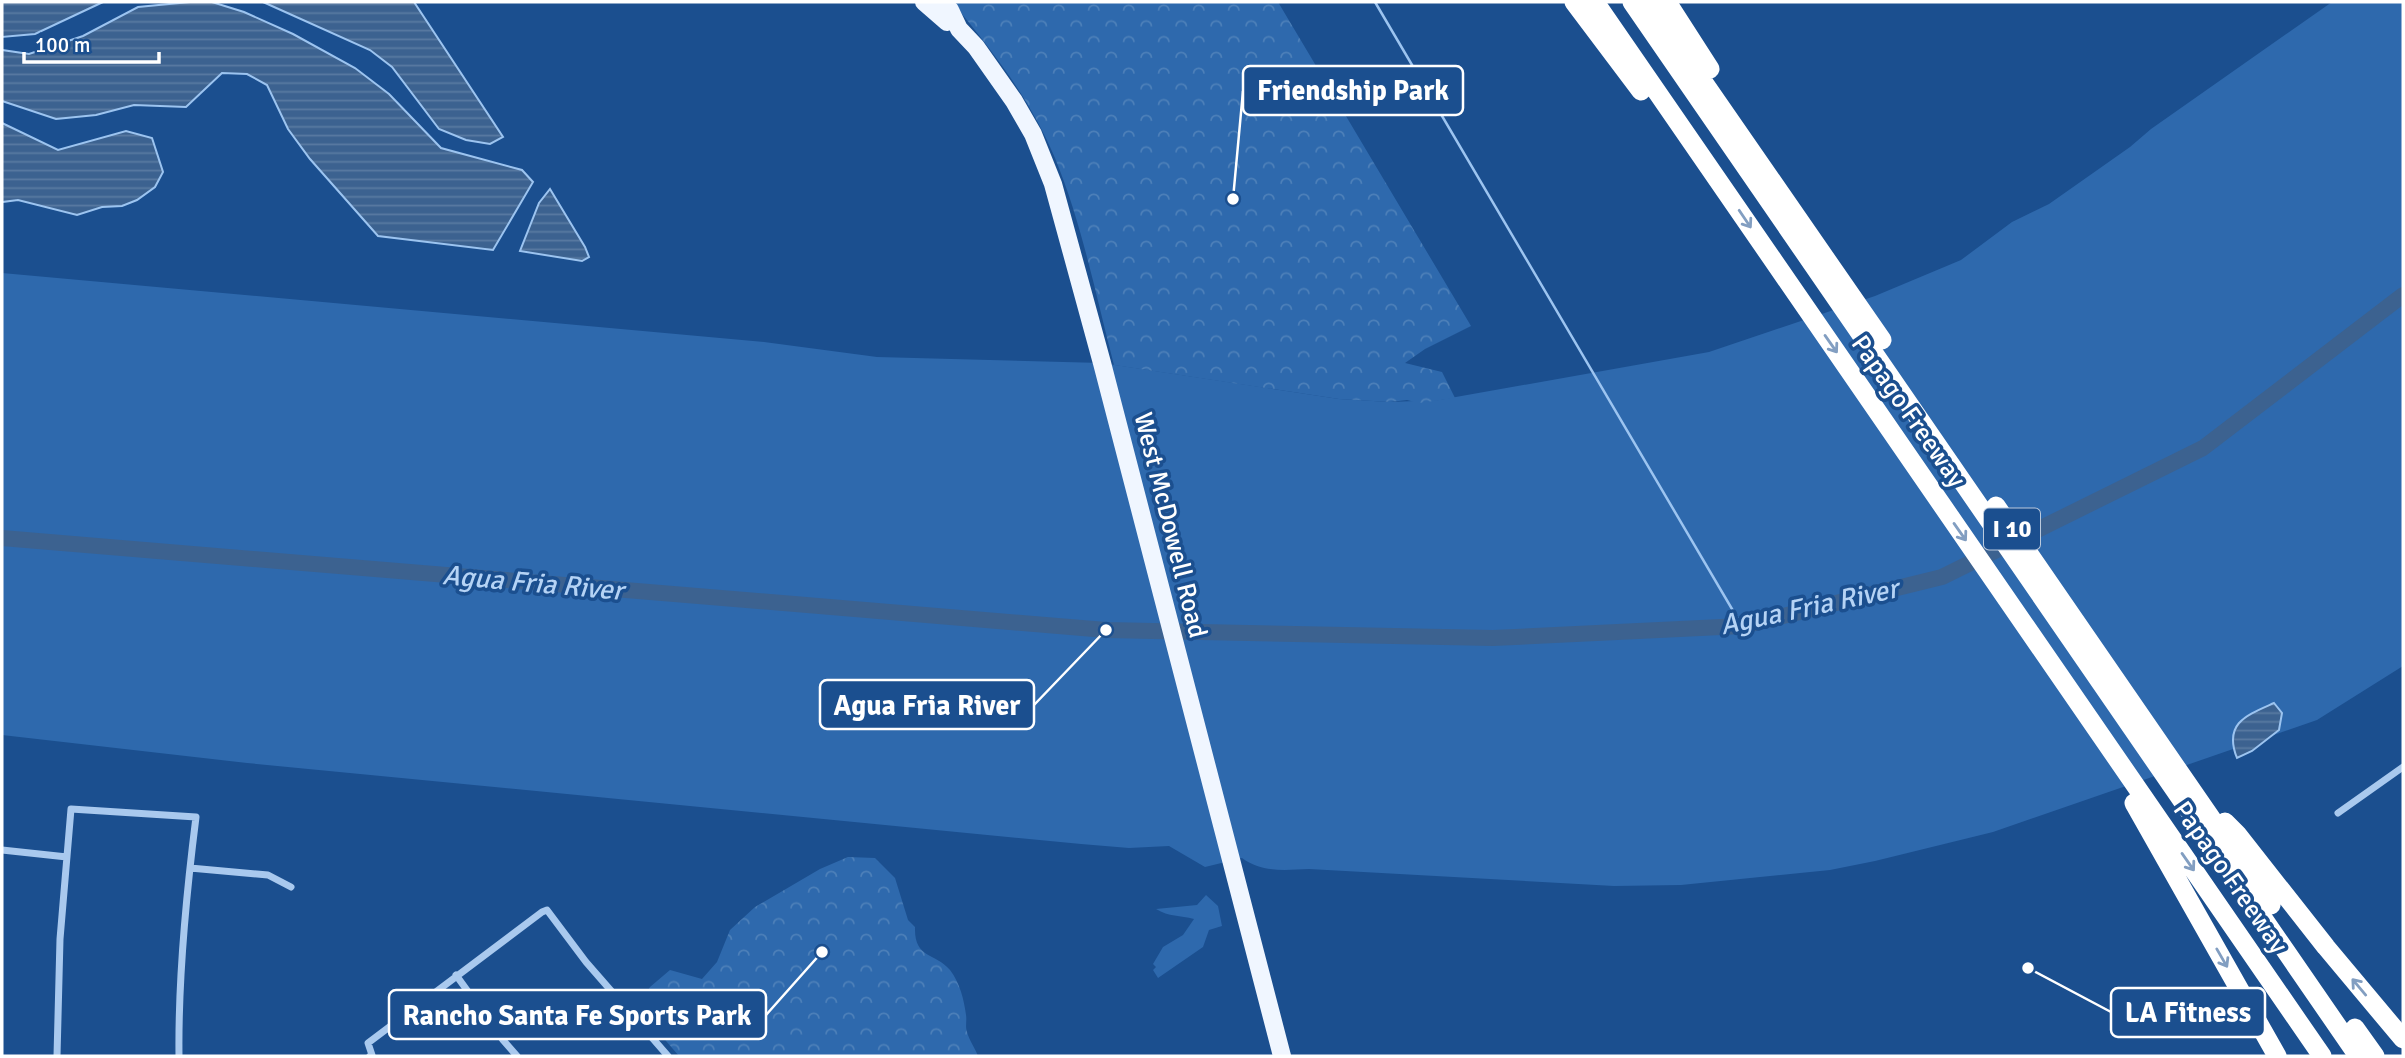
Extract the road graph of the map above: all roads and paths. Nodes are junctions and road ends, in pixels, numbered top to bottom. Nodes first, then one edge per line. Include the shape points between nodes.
1 (924, 2) edge
2 (941, 2) edge
3 (1574, 2) edge
4 (1595, 2) edge
5 (1632, 2) edge
6 (1648, 2) edge
7 (1667, 2) edge
8 (960, 29) junction
9 (1745, 142) junction
10 (1716, 177) junction
11 (1825, 271) junction
12 (2403, 767) edge
13 (2187, 797) junction
14 (2145, 809) junction
15 (2338, 813) dead end
16 (2, 850) edge
17 (67, 857) junction
18 (190, 868) junction
19 (291, 887) dead end
20 (456, 975) junction
21 (2403, 1039) edge
22 (57, 1056) edge
23 (179, 1056) edge
24 (372, 1056) edge
25 (517, 1056) edge
26 (668, 1056) edge
27 (1282, 1056) edge
28 (2277, 1056) edge
29 (2322, 1056) edge
30 (2358, 1056) edge
31 (2375, 1056) edge

1 - 8 main road, West McDowell Road
2 - 8 main road, West McDowell Road
3 - 10 highway via 1681,147
4 - 10 highway, Papago Freeway / I 10
5 - 11 highway
6 - 9 highway, Papago Freeway / I 10
7 - 9 highway via 1728,98
8 - 27 main road, West McDowell Road via 1003,84 1045,159
9 - 11 highway, Papago Freeway / I 10
10 -> 14 highway, Papago Freeway / I 10 via 2077,701
11 - 13 highway, Papago Freeway / I 10
12 - 15 street
21 -> 13 highway via 2237,834
13 - 30 highway
13 - 31 highway, Papago Freeway / I 10
14 -> 28 highway
14 -> 29 highway, Papago Freeway / I 10
16 - 17 street
17 - 18 street via 71,809 197,817
17 - 22 street
18 - 19 street via 268,875
18 - 23 street
20 - 24 street via 368,1043
20 - 25 street
20 - 26 street via 547,910

